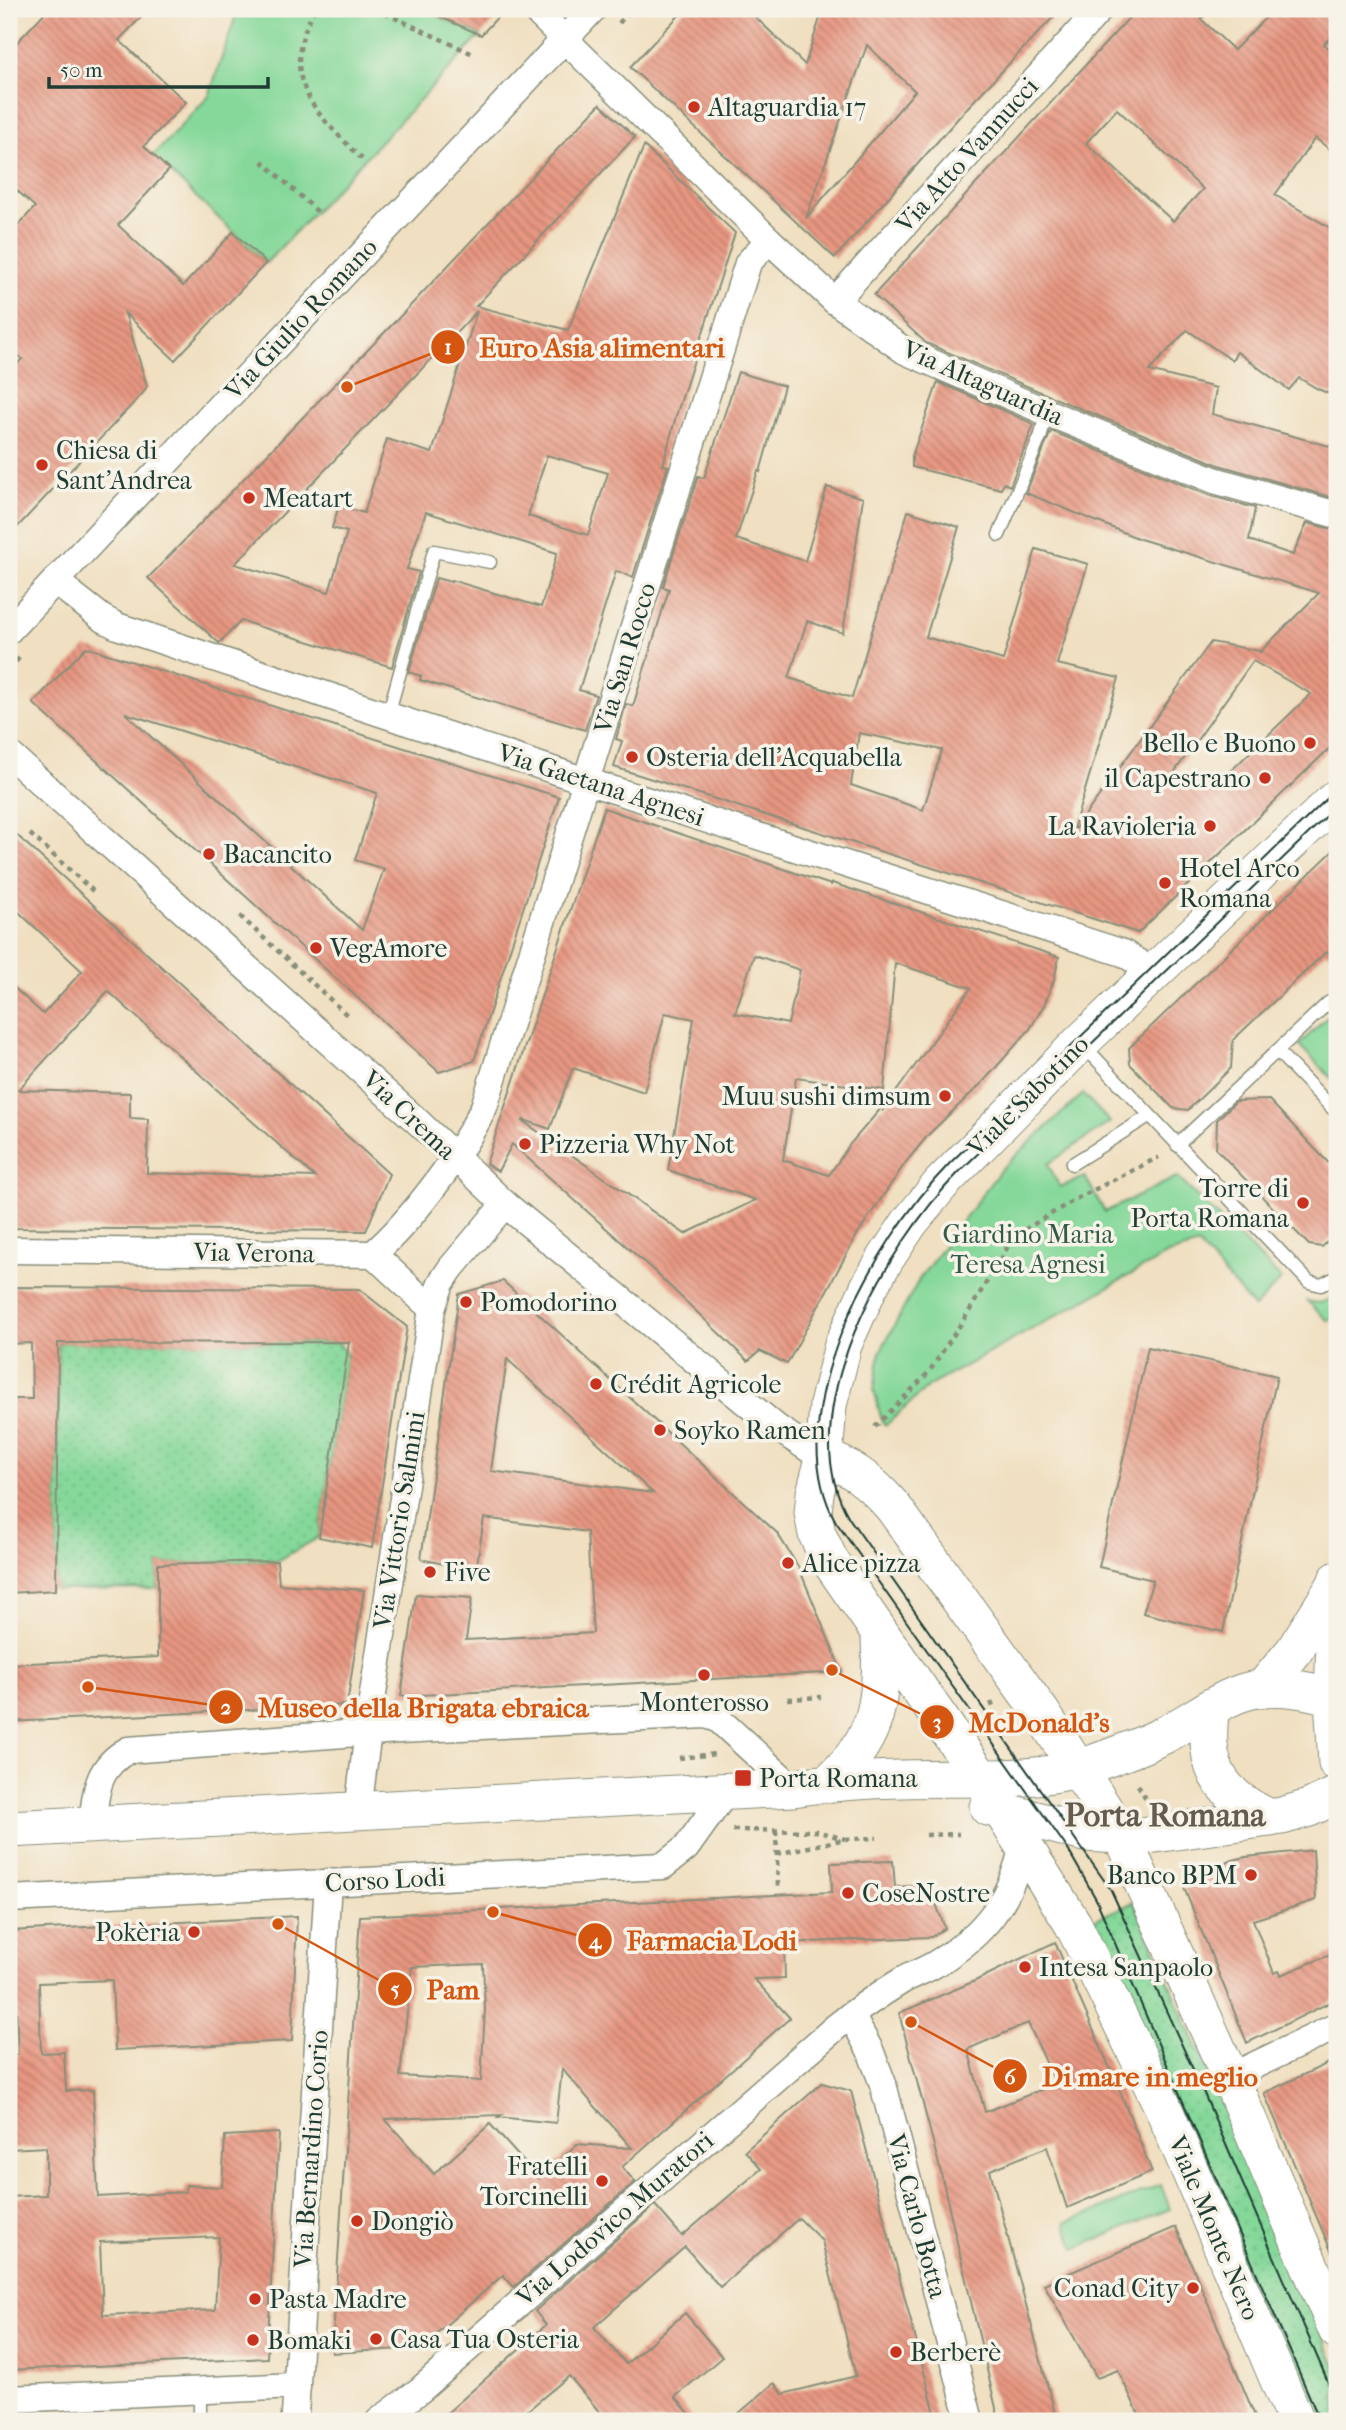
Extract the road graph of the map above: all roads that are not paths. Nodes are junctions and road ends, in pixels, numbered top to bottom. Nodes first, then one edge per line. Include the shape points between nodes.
1 (534, 9) edge
2 (593, 9) edge
3 (1100, 9) edge
4 (565, 38) junction
5 (769, 240) junction
6 (835, 301) junction
7 (1046, 412) junction
8 (1337, 515) edge
9 (999, 535) dead end
10 (490, 562) dead end
11 (55, 581) junction
12 (9, 630) edge
13 (388, 715) junction
14 (9, 754) edge
15 (586, 781) junction
16 (1337, 798) edge
17 (1156, 973) junction
18 (1337, 998) edge
19 (1080, 1043) junction
20 (1277, 1051) junction
21 (1337, 1113) edge
22 (1149, 1116) junction
23 (1177, 1145) junction
24 (454, 1156) junction
25 (1072, 1164) dead end
26 (505, 1204) junction
27 (9, 1250) edge
28 (373, 1254) junction
29 (1337, 1277) edge
30 (432, 1309) junction
31 (824, 1459) junction
32 (1337, 1582) edge
33 (880, 1635) junction
34 (1265, 1687) junction
35 (1335, 1699) edge
36 (1211, 1707) junction
37 (367, 1732) junction
38 (1337, 1763) edge
39 (1079, 1768) junction
40 (981, 1778) junction
41 (829, 1782) junction
42 (793, 1788) junction
43 (726, 1792) junction
44 (1337, 1795) edge
45 (358, 1811) junction
46 (1001, 1811) junction
47 (1270, 1818) junction
48 (92, 1825) junction
49 (9, 1829) edge
50 (1122, 1837) junction
51 (1023, 1845) junction
52 (328, 1882) junction
53 (9, 1899) edge
54 (851, 2015) junction
55 (1337, 2026) edge
56 (1230, 2077) junction
57 (1337, 2330) edge
58 (297, 2386) junction
59 (200, 2391) junction
60 (9, 2399) edge
61 (296, 2418) edge
62 (200, 2421) edge
63 (379, 2421) edge
64 (970, 2421) edge
65 (1296, 2421) edge

1 - 4 street, Via Altaguardia
2 - 4 street, Via Giulio Romano
3 - 6 street, Via Atto Vannucci
4 - 5 street, Via Altaguardia
4 - 11 street, Via Giulio Romano
5 - 6 street, Via Altaguardia
5 - 15 street, Via San Rocco via 748,263
6 - 7 street, Via Altaguardia via 905,351
7 - 8 street, Via Altaguardia via 1214,480
7 - 9 lane via 1041,435
10 - 13 lane via 435,551
11 - 12 street, Via Giulio Romano
11 - 13 street, Via Gaetana Agnesi via 117,626
13 - 15 street, Via Gaetana Agnesi
14 - 24 street, Via Crema
15 - 17 street, Via Gaetana Agnesi via 1123,953
15 - 24 street, Via San Rocco via 484,1108
16 - 17 street, Viale Sabotino
17 - 19 street, Viale Sabotino
18 - 20 lane
19 - 22 lane
19 - 31 street, Viale Sabotino via 942,1184 886,1258 843,1345 828,1405
20 - 21 lane
20 - 23 lane
22 - 23 lane
22 - 25 lane
23 - 29 lane via 1309,1282 1321,1285
24 - 26 street, Via Crema
24 - 28 street via 398,1231
26 - 30 street, Via Vittorio Salmini via 451,1268
26 - 31 street, Via Crema via 776,1427
27 - 28 street, Via Verona
28 - 30 street
30 - 37 street, Via Vittorio Salmini
31 - 33 street, Viale Sabotino via 813,1523 831,1561
31 - 39 street via 870,1482 883,1495
32 - 34 street
32 - 35 street
33 - 40 street, Viale Sabotino
33 - 41 street via 882,1678 872,1724 856,1755
34 - 35 street via 1302,1689
34 - 36 street via 1243,1691
35 - 38 street
36 - 39 street via 1136,1748
36 - 47 street via 1208,1747 1216,1776 1237,1800
37 - 42 street via 706,1715 718,1719
37 - 45 street
37 - 48 street via 128,1750 105,1769 95,1790
39 - 40 street
39 - 50 street
40 - 41 street
40 - 46 street, Viale Sabotino
41 - 42 street
42 - 43 street
42 - 46 street via 932,1793
43 - 45 street
43 - 52 street, Corso Lodi via 686,1848 663,1866
44 - 47 street
45 - 48 street
46 - 50 street via 1084,1833
46 - 51 street, Viale Monte Nero
47 - 50 street
48 - 49 street
50 - 56 street
51 - 54 street, Via Lodovico Muratori via 1007,1896 984,1926 937,1963
51 - 65 street, Viale Monte Nero via 1073,1924 1163,2107
52 - 53 street, Corso Lodi
52 - 58 street, Via Bernardino Corio
54 - 63 street, Via Lodovico Muratori
54 - 64 street, Via Carlo Botta via 883,2084
55 - 56 street
56 - 57 street
58 - 59 street
58 - 61 street, Via Bernardino Corio
59 - 60 street
59 - 62 lane

